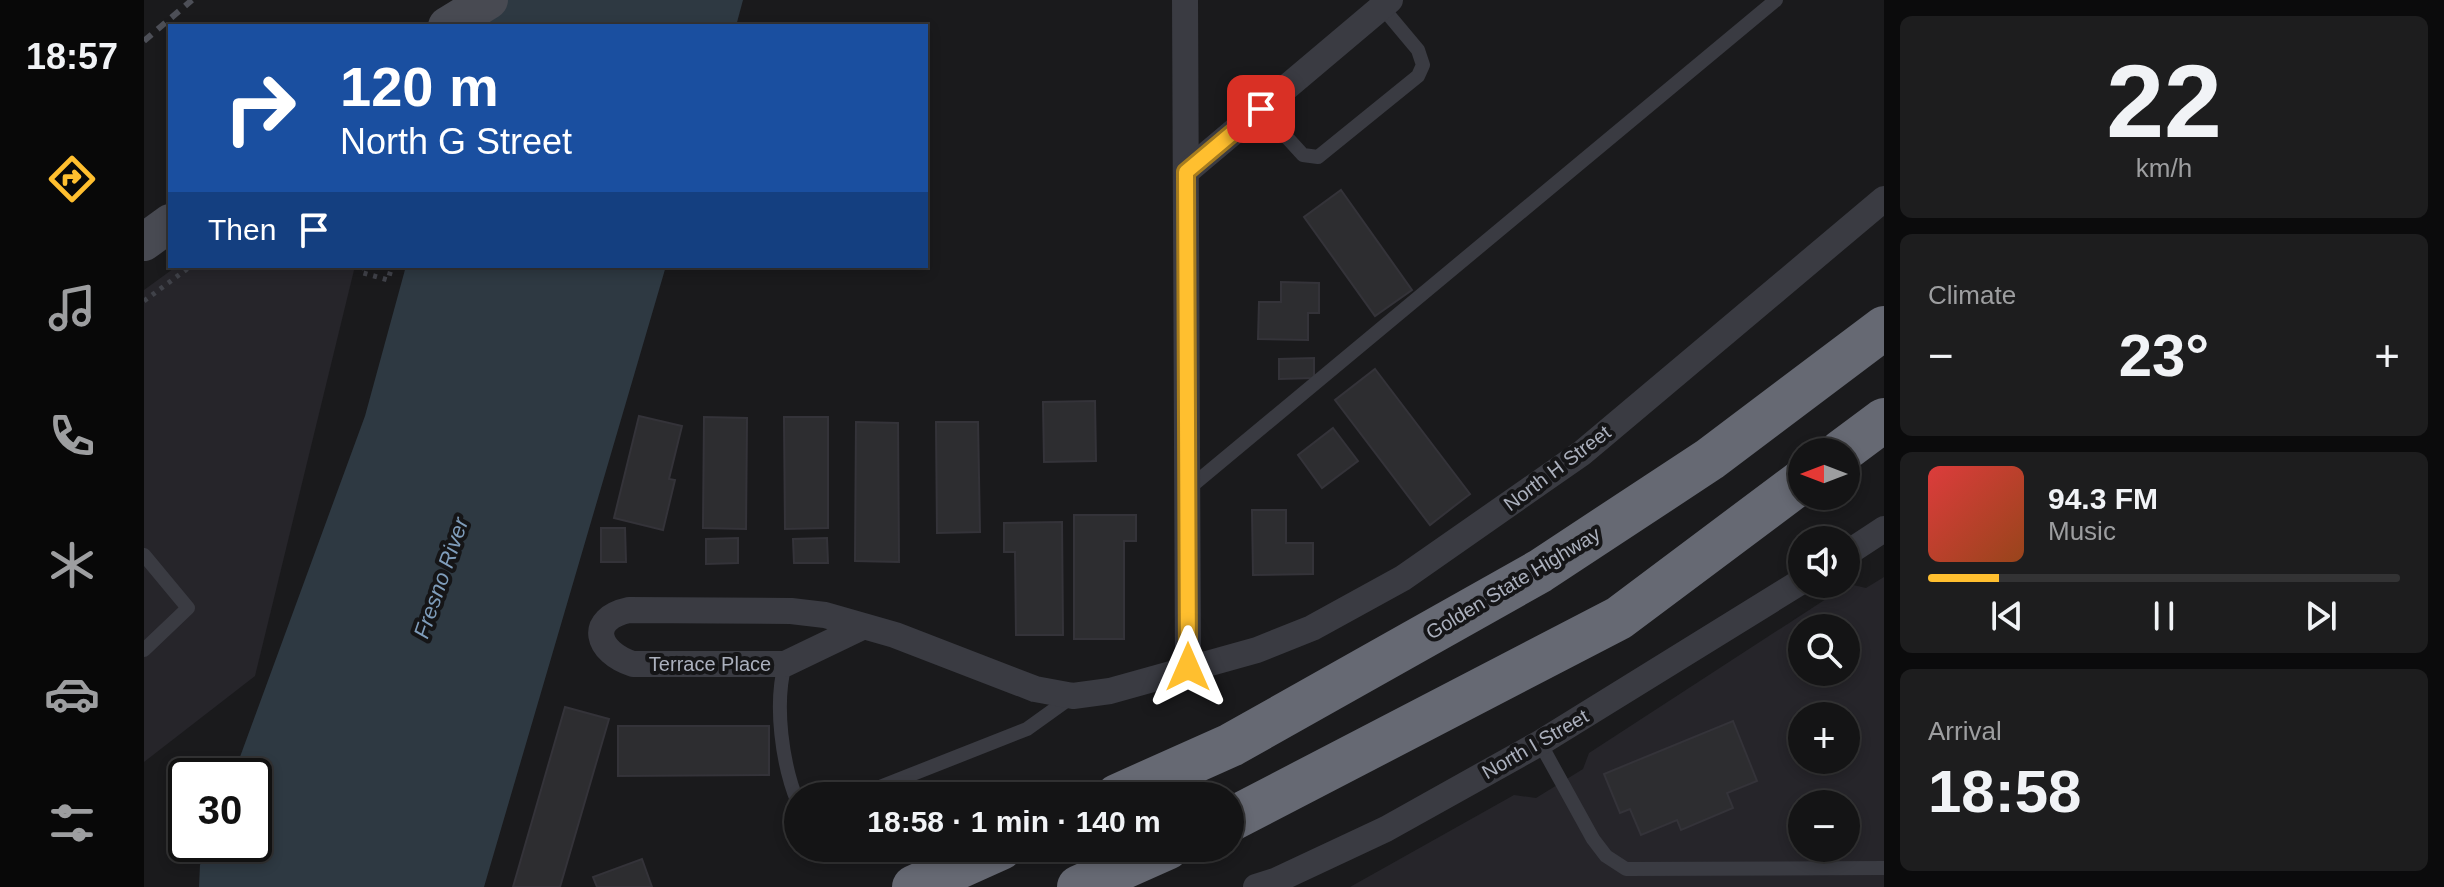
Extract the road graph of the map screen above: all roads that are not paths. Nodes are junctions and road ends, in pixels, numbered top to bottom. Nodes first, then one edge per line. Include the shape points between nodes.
1 (489, 0) edge
2 (1185, 0) edge
3 (1776, 0) edge
4 (1386, 3) edge
5 (450, 24) edge
6 (1261, 109) junction
7 (1186, 172) junction
8 (1884, 199) edge
9 (168, 224) edge
10 (144, 242) edge
11 (1884, 328) edge
12 (1884, 420) edge
13 (1860, 438) edge
14 (1187, 489) junction
15 (1788, 491) edge
16 (1881, 537) edge
17 (1860, 547) edge
18 (144, 555) edge
19 (1788, 590) edge
20 (862, 627) junction
21 (144, 650) edge
22 (785, 664) junction
23 (1188, 667) junction
24 (1073, 696) junction
25 (1540, 743) junction
26 (792, 782) edge
27 (893, 782) edge
28 (1148, 782) edge
29 (1244, 813) edge
30 (970, 862) edge
31 (1135, 862) edge
32 (1884, 868) edge
33 (914, 887) edge
34 (1079, 887) edge
35 (1256, 887) edge

1 - 5 main road
2 - 7 street
3 - 14 lane
4 - 6 street
4 - 6 lane via 1418,50 1423,65 1418,76 1318,157 1303,155
6 - 7 street
7 - 14 street
8 - 23 street, North H Street via 1582,453 1403,578 1312,628 1257,650
9 - 10 main road
11 - 28 highway, Golden State Highway via 1710,459 1540,571 1231,745
12 - 13 highway
14 - 23 street
15 - 29 highway via 1619,618
16 - 17 street
18 - 21 lane via 188,608
19 - 25 street, North I Street
20 - 22 street, Terrace Place
20 - 22 street, Terrace Place via 791,611 629,610 614,613 604,623 601,638 607,652 633,664
20 - 24 street, Terrace Place via 1035,689
22 - 26 lane via 784,756
23 - 24 street, Terrace Place via 1110,691
24 - 27 lane via 1027,729
25 - 32 lane via 1593,839 1626,869
25 - 35 street, North I Street via 1386,829
30 - 33 highway
31 - 34 highway

